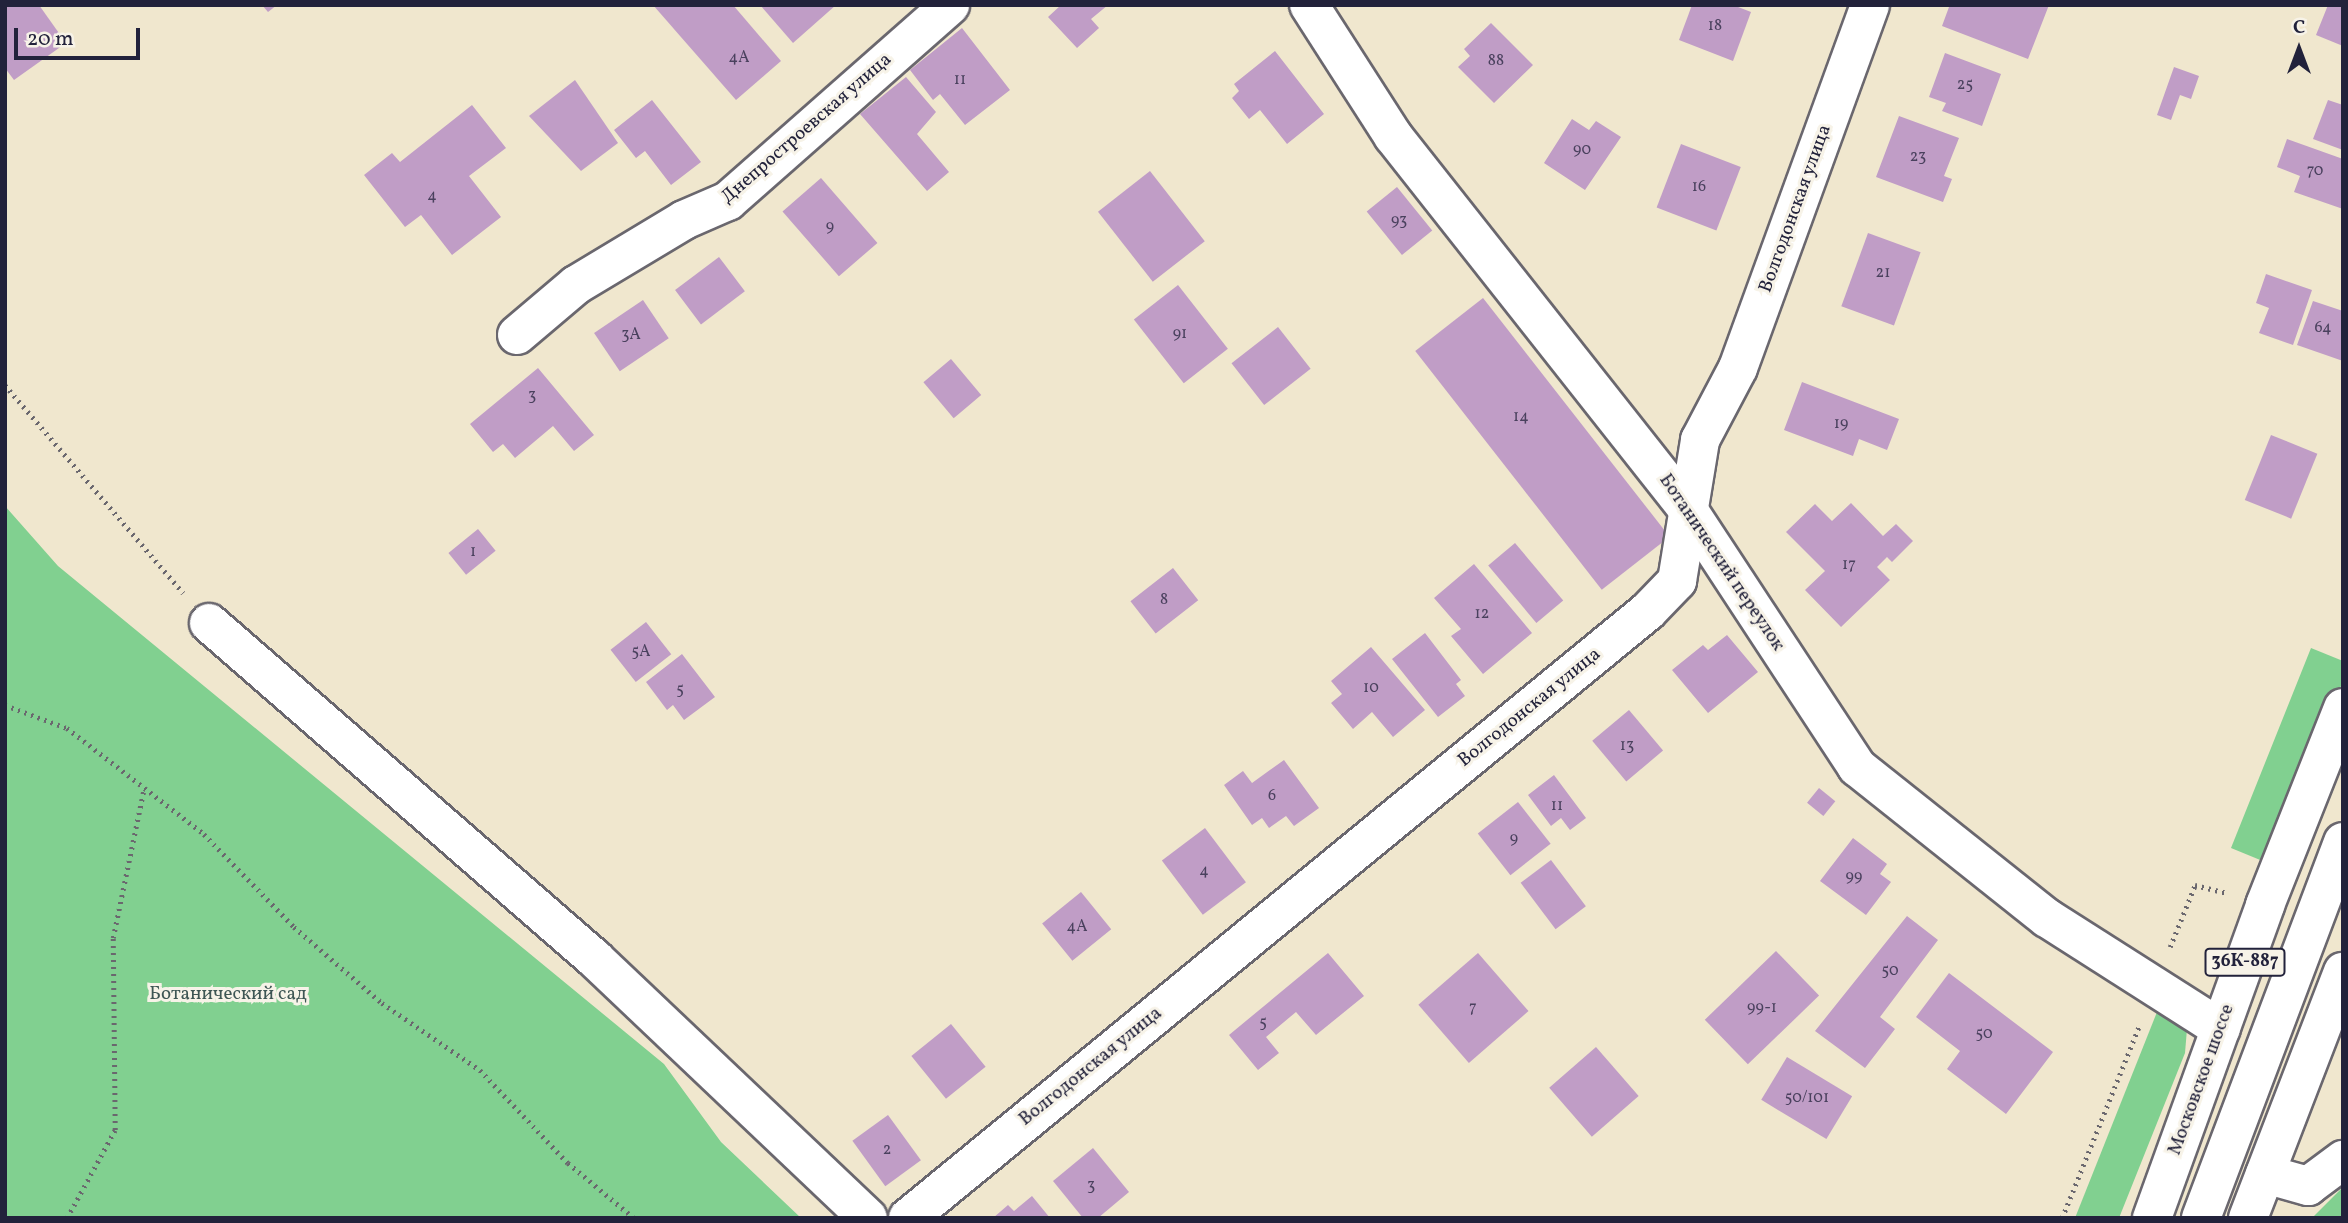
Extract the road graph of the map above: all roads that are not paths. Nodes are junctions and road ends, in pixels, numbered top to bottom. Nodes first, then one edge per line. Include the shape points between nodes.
1 (950, 5) edge
2 (1309, 5) edge
3 (1870, 5) edge
4 (517, 335) dead end
5 (1687, 508) junction
6 (209, 623) road end
7 (2343, 708) edge
8 (2343, 842) edge
9 (2343, 972) edge
10 (2221, 1028) junction
11 (2331, 1032) edge
12 (2343, 1160) edge
13 (2265, 1174) junction
14 (868, 1218) edge
15 (908, 1218) edge
16 (2152, 1218) edge
17 (2201, 1218) edge
18 (2248, 1218) edge

1 - 4 street, Днепростроевская улица via 728,201 684,220 576,285
2 - 5 street, Ботанический переулок via 1393,136
3 - 5 street, Волгодонская улица via 1738,368 1700,440
5 - 10 street, Ботанический переулок via 1857,767 2047,918
5 - 15 street, Волгодонская улица via 1677,581 1648,611
6 - 14 street via 595,959
7 - 10 street, Московское шоссе / 36К-887
8 - 17 street, 36К-887
9 - 11 street
10 - 16 street, Московское шоссе / 36К-887
11 - 13 street
12 - 13 street via 2308,1186
13 - 18 street

